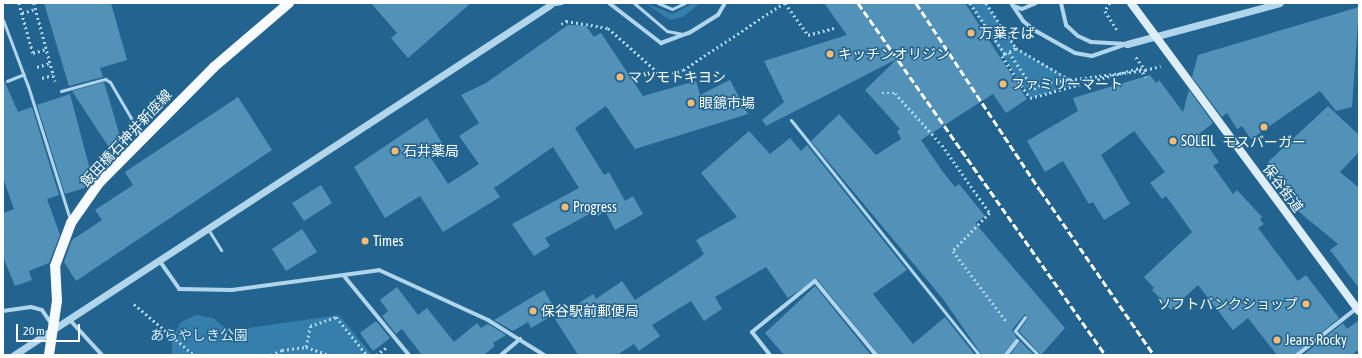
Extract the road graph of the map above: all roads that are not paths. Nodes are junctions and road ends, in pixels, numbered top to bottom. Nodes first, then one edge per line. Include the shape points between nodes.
1 (289, 3) edge
2 (562, 3) edge
3 (609, 3) edge
4 (634, 3) edge
5 (658, 3) edge
6 (685, 3) edge
7 (725, 3) edge
8 (1036, 3) edge
9 (1061, 3) edge
10 (1131, 3) edge
11 (1280, 3) edge
12 (550, 4) edge
13 (1012, 5) edge
14 (3, 20) edge
15 (689, 33) junction
16 (1154, 36) junction
17 (1127, 44) junction
18 (24, 74) junction
19 (7, 81) dead end
20 (61, 91) road end
21 (791, 120) dead end
22 (143, 139) junction
23 (71, 223) junction
24 (208, 229) junction
25 (221, 250) dead end
26 (159, 260) junction
27 (344, 276) junction
28 (1358, 309) edge
29 (3, 310) edge
30 (1025, 317) dead end
31 (69, 319) junction
32 (54, 329) junction
33 (1021, 337) junction
34 (520, 340) junction
35 (1017, 341) joint
36 (14, 355) edge
37 (48, 355) edge
38 (102, 355) edge
39 (409, 355) edge
40 (501, 355) edge
41 (544, 355) edge
42 (770, 355) edge
43 (876, 355) edge
44 (979, 355) edge
45 (1006, 355) edge
46 (1038, 355) edge
47 (1298, 355) edge

1 - 22 main road, 飯田橋石神井新座線 via 214,67
2 - 12 street
3 - 15 street via 661,43
4 - 15 lane via 667,31
5 - 6 lane via 672,9
7 - 15 street via 718,15
8 - 13 street via 1022,9
9 - 17 street via 1066,25 1078,36 1091,42
10 - 16 main road, 保谷街道
11 - 16 street
12 - 24 street
13 - 17 street via 1034,30 1075,53 1100,54
14 - 18 lane
16 - 17 street
16 - 28 main road, 保谷街道
18 - 19 lane
18 - 23 lane
20 - 22 lane via 105,80 110,82
21 - 44 lane
22 - 23 main road, 飯田橋石神井新座線 via 99,183
23 - 32 main road, 飯田橋石神井新座線 via 55,266
24 - 25 lane
24 - 26 street
26 - 27 street via 179,289 232,290
26 - 31 street
27 - 34 street via 379,270 488,320
27 - 39 street
28 - 47 street
29 - 32 street via 32,307 42,310
30 - 33 lane via 1015,331
31 - 32 street
31 - 38 street
32 - 36 street
32 - 37 main road, 飯田橋石神井新座線
33 - 35 lane
33 - 46 lane
34 - 40 street
34 - 41 street
35 - 45 street
42 - 43 street via 752,332 816,281

